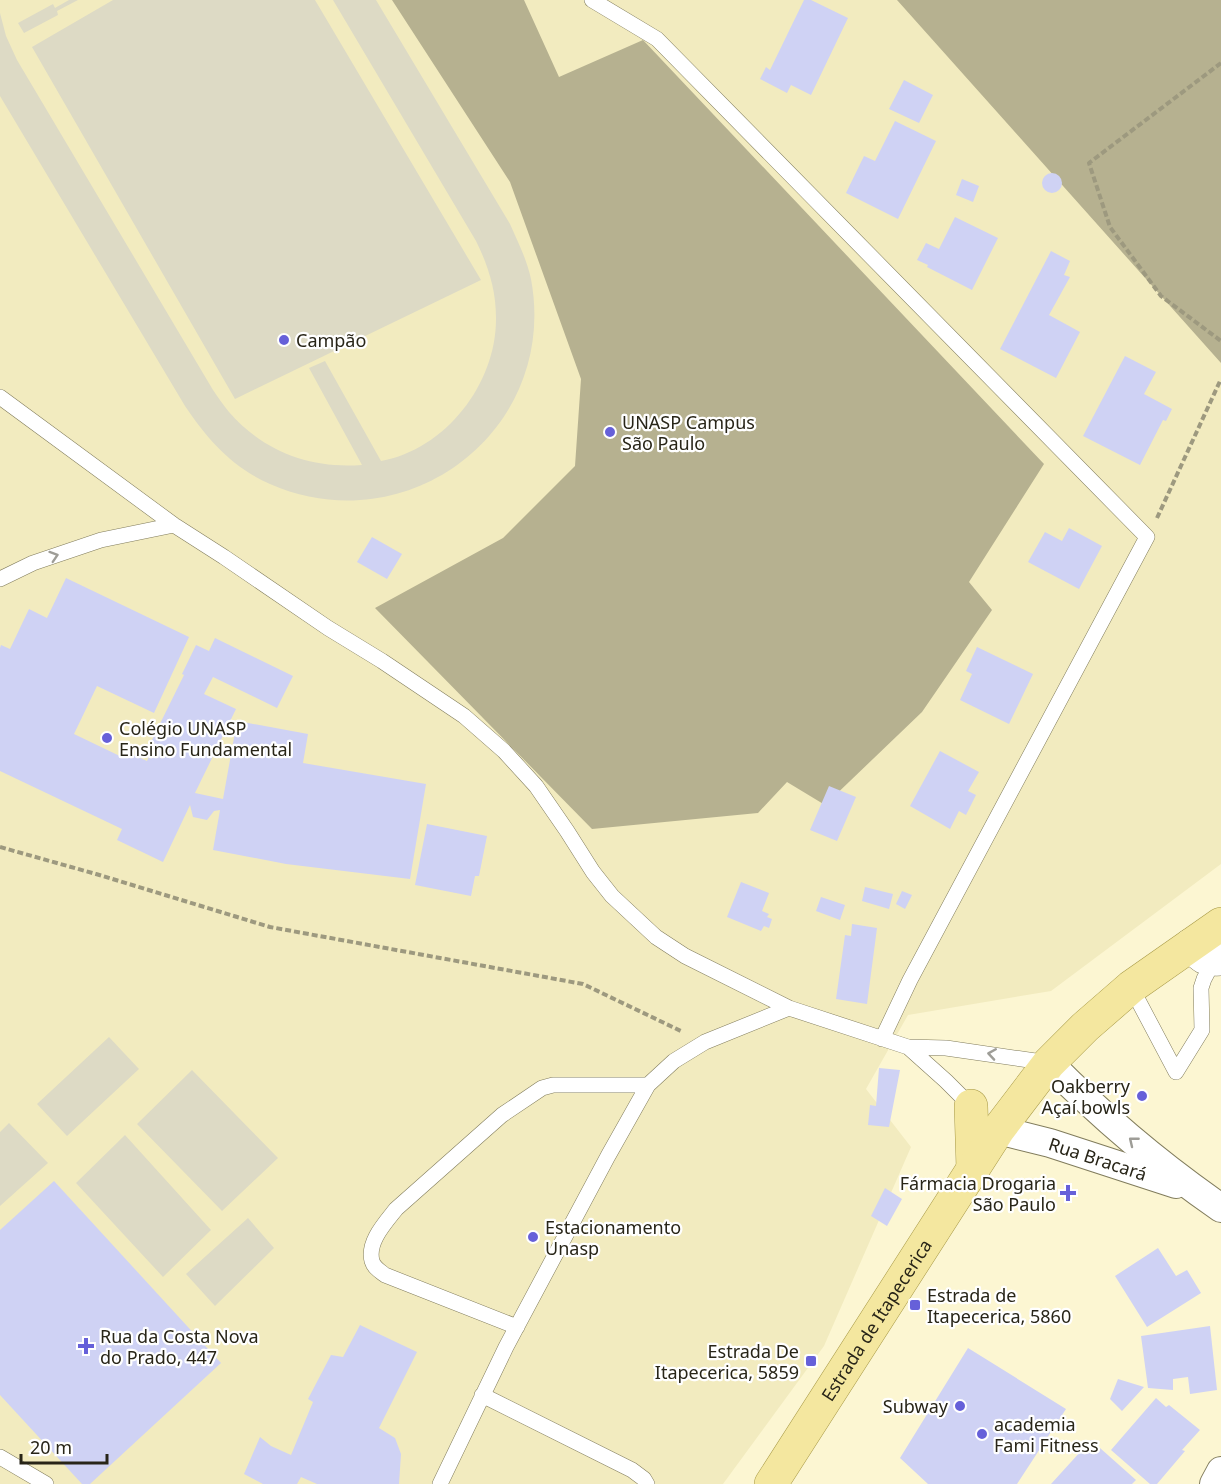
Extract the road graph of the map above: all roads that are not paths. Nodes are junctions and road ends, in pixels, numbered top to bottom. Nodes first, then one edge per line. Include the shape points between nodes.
1 (592, 0) edge
2 (0, 397) edge
3 (174, 525) junction
4 (0, 579) edge
5 (1221, 924) edge
6 (1209, 954) edge
7 (1131, 987) junction
8 (789, 1008) junction
9 (882, 1039) junction
10 (908, 1047) junction
11 (1049, 1063) junction
12 (648, 1085) junction
13 (971, 1106) junction
14 (998, 1130) junction
15 (973, 1169) junction
16 (1196, 1190) junction
17 (1221, 1208) edge
18 (517, 1327) junction
19 (482, 1395) junction
20 (0, 1457) edge
21 (1221, 1471) edge
22 (773, 1478) edge
23 (46, 1484) edge
24 (440, 1484) edge
25 (647, 1484) edge
26 (1214, 1484) edge

1 - 9 lane via 657,39 1148,537
2 - 3 lane
4 -> 3 lane via 33,563 101,540
3 - 8 lane via 464,716 536,786 593,872 649,931 685,956
5 - 6 main road, Estrada de Itapecerica
6 - 7 main road, Estrada de Itapecerica
6 - 7 lane via 1201,988 1202,1030 1176,1072
7 - 11 main road, Estrada de Itapecerica
8 - 9 lane
8 - 12 lane via 705,1042 674,1061
9 - 10 lane
11 -> 10 lane via 946,1048
10 - 13 lane
11 - 14 main road, Estrada de Itapecerica
16 -> 11 street, Rua Bracará via 1119,1130
12 - 18 lane
12 - 18 lane via 542,1088 501,1115 381,1227 373,1244 376,1269
13 - 14 lane
13 - 15 main road
14 - 15 main road, Estrada de Itapecerica
14 - 16 street, Rua Bracará
15 - 22 main road, Estrada de Itapecerica
16 - 17 street, Rua Bracará
18 - 19 lane
19 - 24 lane
19 - 25 lane via 632,1470
20 - 23 lane
21 - 26 street

